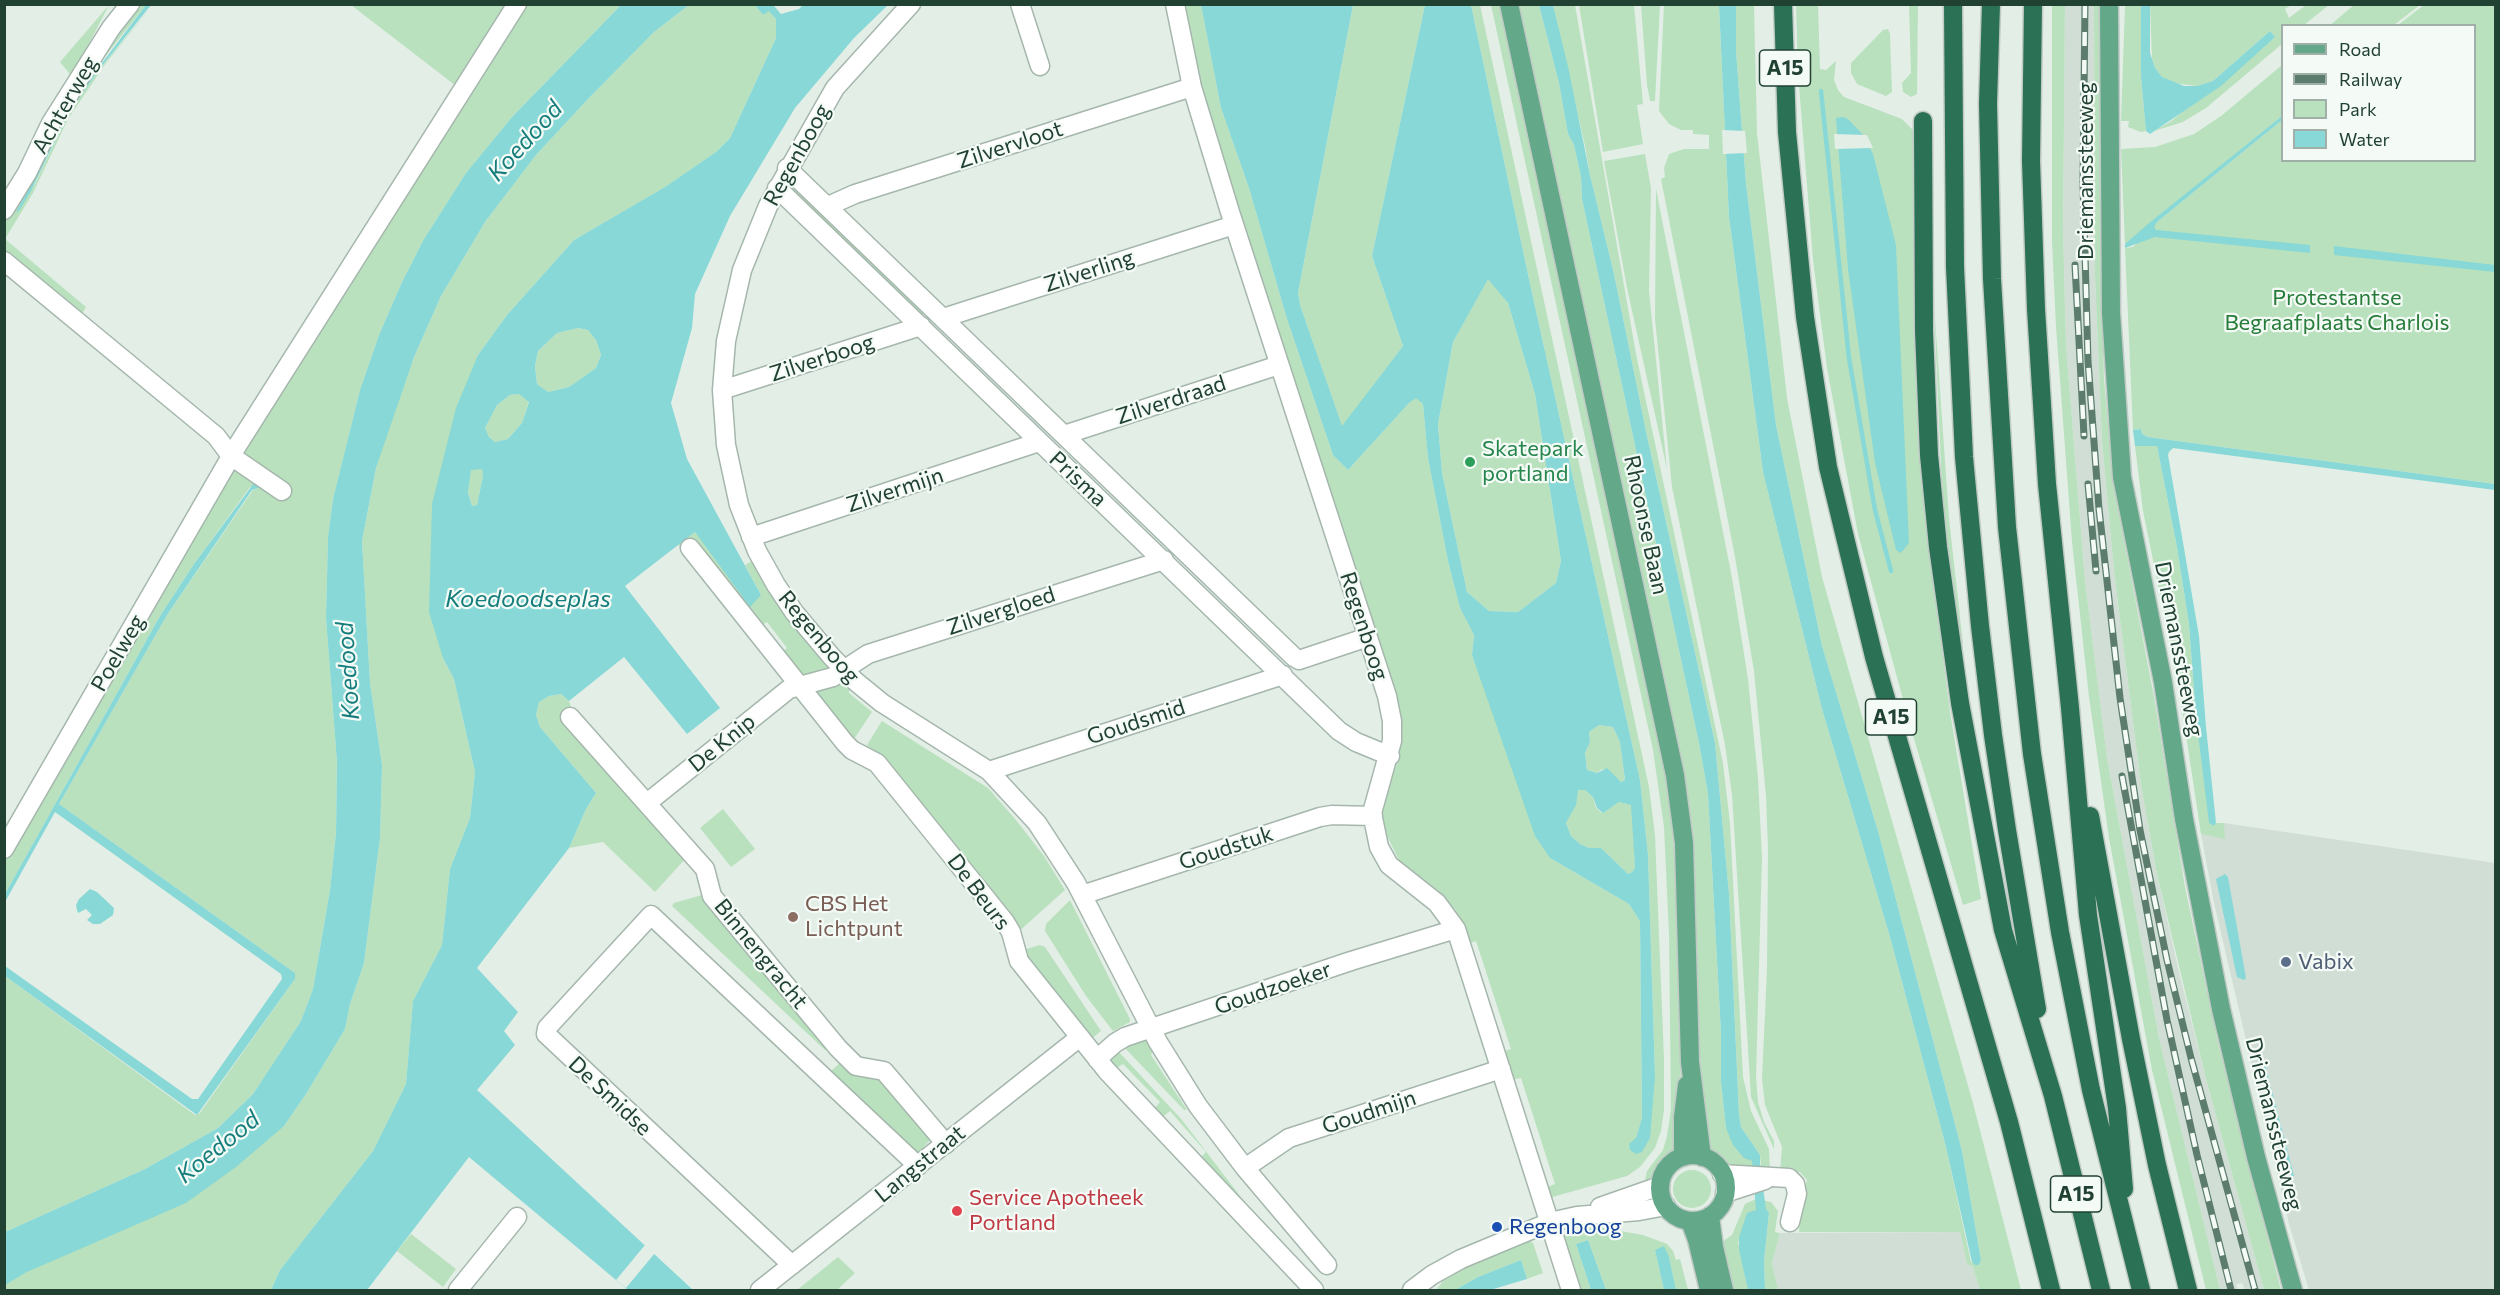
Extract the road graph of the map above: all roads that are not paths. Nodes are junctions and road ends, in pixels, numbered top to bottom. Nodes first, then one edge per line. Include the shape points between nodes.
1 (130, 4) edge
2 (517, 4) edge
3 (911, 4) edge
4 (1020, 4) edge
5 (1175, 4) edge
6 (1509, 4) edge
7 (1783, 4) edge
8 (1953, 4) edge
9 (1991, 4) edge
10 (2033, 4) edge
11 (2109, 4) edge
12 (1040, 66) dead end
13 (1192, 87) junction
14 (1923, 121) dead end
15 (787, 168) junction
16 (777, 188) junction
17 (828, 206) junction
18 (4, 210) edge
19 (1234, 225) junction
20 (4, 261) edge
21 (943, 318) junction
22 (921, 326) junction
23 (1279, 365) junction
24 (722, 390) junction
25 (1064, 435) junction
26 (1040, 442) junction
27 (231, 456) junction
28 (282, 491) dead end
29 (751, 537) junction
30 (690, 548) dead end
31 (1164, 560) junction
32 (1368, 637) junction
33 (843, 670) junction
34 (1283, 675) junction
35 (799, 687) junction
36 (2070, 708) junction
37 (570, 717) dead end
38 (1390, 756) junction
39 (989, 771) junction
40 (647, 803) junction
41 (1372, 816) junction
42 (4, 849) edge
43 (1082, 895) junction
44 (651, 915) joint
45 (1455, 929) junction
46 (1151, 1029) junction
47 (1080, 1037) junction
48 (1097, 1059) junction
49 (1690, 1062) junction
50 (1501, 1069) junction
51 (2053, 1096) junction
52 (946, 1144) junction
53 (1683, 1157) junction
54 (1702, 1157) junction
55 (918, 1166) junction
56 (1245, 1168) junction
57 (1722, 1174) junction
58 (1772, 1178) junction
59 (1660, 1186) junction
60 (1725, 1193) junction
61 (1666, 1206) junction
62 (1577, 1216) junction
63 (1710, 1216) junction
64 (517, 1217) dead end
65 (1690, 1221) junction
66 (1550, 1222) junction
67 (1790, 1222) dead end
68 (2128, 1245) junction
69 (792, 1265) junction
70 (1327, 1265) dead end
71 (459, 1290) edge
72 (760, 1290) edge
73 (1314, 1290) edge
74 (1412, 1290) edge
75 (1571, 1290) edge
76 (1709, 1290) edge
77 (1724, 1290) edge
78 (2051, 1290) edge
79 (2101, 1290) edge
80 (2141, 1290) edge
81 (2188, 1290) edge
82 (2293, 1290) edge

1 - 18 street, Achterweg via 51,123
2 - 27 street, Poelweg
3 - 15 street, Regenboog via 835,88
4 - 12 street
5 - 13 street, Regenboog
6 - 49 main road, Rhoonse Baan via 1675,775 1684,843
7 - 78 highway, A15 via 1786,132 1805,317 1828,467 1874,657 2009,1122
8 - 51 highway, A15 via 1960,392 1978,616 2007,830
9 - 68 highway, A15 via 1992,279 2007,527 2032,754 2086,1068
10 - 36 highway, A15 via 2031,161 2036,309 2047,484
11 - 82 main road, Driemanssteeweg via 2111,313 2122,477 2221,1009 2253,1147
13 - 17 street, Zilvervloot via 855,194
13 - 19 street, Regenboog
14 - 51 highway, A15 via 1924,331 1929,455 1938,547 1960,703 2003,930
15 - 16 street, Regenboog
15 - 17 street, Prisma
16 - 22 street, Prisma
16 - 24 street, Regenboog via 739,280 726,341
17 - 21 street, Prisma
19 - 21 street, Zilverling
19 - 23 street, Regenboog
20 - 27 street via 216,436
21 - 25 street, Prisma
22 - 24 street, Zilverboog
22 - 26 street, Prisma
23 - 25 street, Zilverdraad
23 - 32 street, Regenboog
24 - 29 street, Regenboog via 728,459
25 - 32 street, Prisma via 1299,660
26 - 29 street, Zilvermijn
26 - 31 street, Prisma
27 - 28 street
27 - 42 street, Poelweg
29 - 33 street, Regenboog via 785,599
30 - 35 street, De Beurs
31 - 33 street, Zilvergloed via 868,654
31 - 34 street, Prisma
32 - 38 street, Regenboog via 1390,710
33 - 35 street, Zilvergloed
33 - 39 street, Regenboog via 882,703
34 - 38 street, Prisma via 1340,731
34 - 39 street, Goudsmid
35 - 40 street, De Knip via 789,689
35 - 47 street, De Beurs via 844,743 877,763 998,914 1011,932 1019,961
36 - 68 highway, A15 via 2088,915 2117,1108
36 - 81 highway, A15 via 2131,1039
37 - 40 street, Binnengracht
38 - 41 street, Regenboog
39 - 43 street, Regenboog via 1045,835
40 - 52 street, Binnengracht via 705,869 712,896 838,1048 856,1066 884,1071
41 - 43 street, Goudstuk via 1326,815
41 - 45 street, Regenboog via 1378,847 1386,861 1437,903
43 - 46 street, Regenboog
44 - 55 street, Binnengracht
44 - 69 street, De Smidse via 547,1028 546,1034
45 - 46 street, Goudzoeker
45 - 50 street, Regenboog
46 - 48 street, Goudzoeker via 1121,1039
46 - 56 street, Regenboog via 1198,1106
47 - 48 street, De Beurs
47 - 52 street, Langstraat
48 - 73 street, De Beurs
49 - 53 main road, Rhoonse Baan
49 - 54 main road, Rhoonse Baan
50 - 56 street, Goudmijn via 1289,1138
50 - 66 street, Regenboog
51 - 79 highway, A15
52 - 55 street, Langstraat
53 - 54 main road
53 - 59 main road via 1667,1168
54 - 57 main road
55 - 69 street, Langstraat
56 - 70 street, Regenboog
57 - 58 street
57 - 60 main road
58 - 60 street
58 - 67 street via 1789,1178 1796,1184
59 - 61 main road
59 - 62 street
60 - 63 main road
61 - 62 street
61 - 65 main road
62 - 66 street
63 - 65 main road
63 - 77 main road
64 - 71 street
65 - 76 main road
66 - 74 street via 1461,1259
66 - 75 street, Regenboog
68 - 80 highway, A15
69 - 72 street, Langstraat

